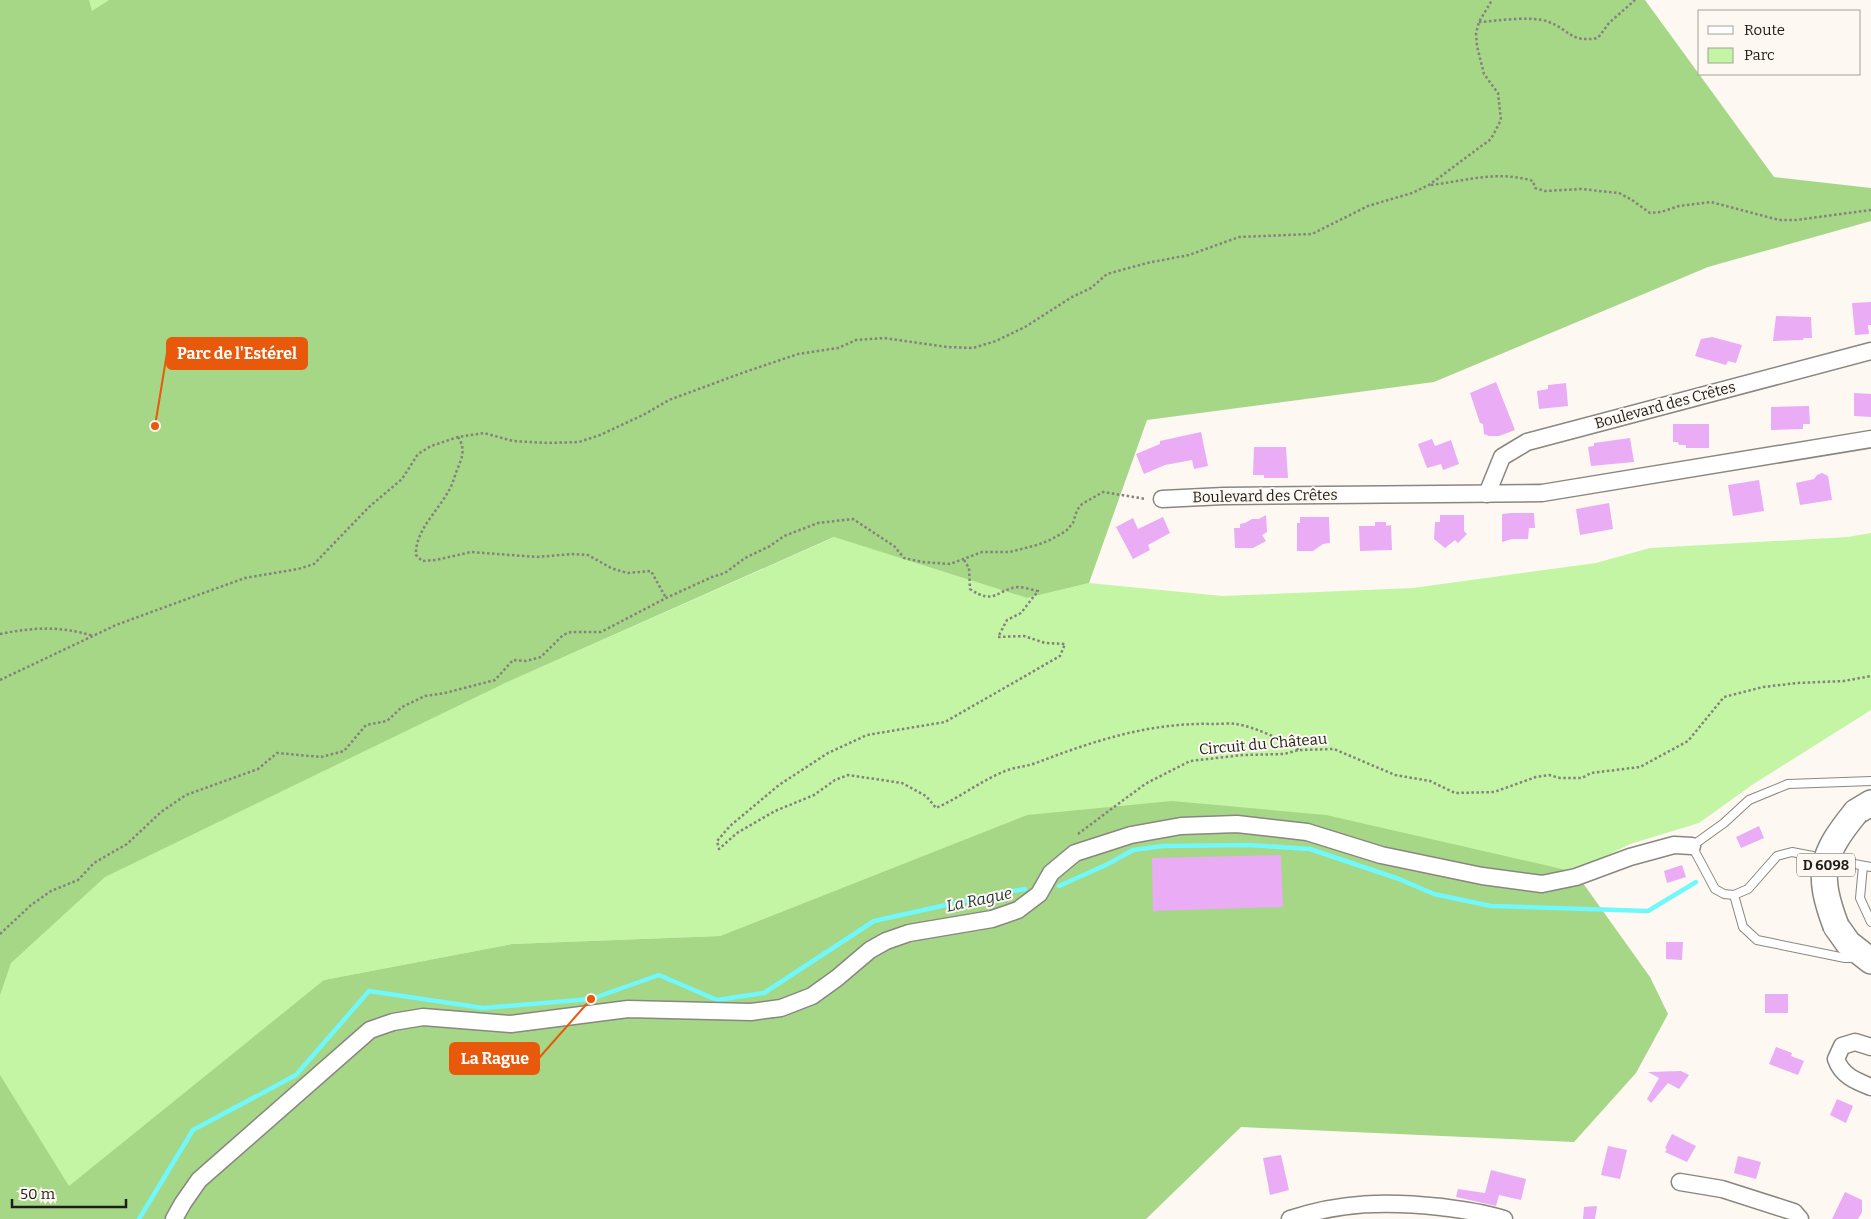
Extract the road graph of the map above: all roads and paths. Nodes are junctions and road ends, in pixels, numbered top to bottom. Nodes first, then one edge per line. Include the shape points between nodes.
1 (1492, 0) edge
2 (1635, 0) edge
3 (1480, 22) junction
4 (1429, 185) junction
5 (1871, 210) edge
6 (1871, 351) edge
7 (458, 437) junction
8 (1871, 439) edge
9 (1487, 494) junction
10 (1162, 499) joint
11 (964, 560) junction
12 (666, 598) junction
13 (0, 634) edge
14 (94, 636) junction
15 (1871, 676) edge
16 (0, 680) edge
17 (1299, 750) junction
18 (1871, 781) edge
19 (1864, 807) edge
20 (1692, 846) junction
21 (1076, 853) junction
22 (1867, 866) edge
23 (1734, 895) junction
24 (1871, 922) edge
25 (0, 934) edge
26 (1868, 960) edge
27 (1871, 1047) edge
28 (1871, 1087) edge
29 (1680, 1182) dead end
30 (174, 1219) edge
31 (1290, 1219) edge
32 (1504, 1219) edge
33 (1800, 1219) edge

1 - 3 path
2 - 3 path via 1609,22 1598,38 1586,40 1568,35 1548,22 1524,19
3 - 4 path via 1476,33 1477,46 1484,74 1498,93 1501,120 1491,139
4 - 5 path via 1479,176 1523,177 1533,180 1535,188 1545,191 1620,193 1650,213 1710,202 1779,220
4 - 7 path via 1368,206 1312,234 1239,237 1189,255 1108,274 1091,288 1024,328 973,348 884,338 856,340 838,348 798,354 742,373 669,400 600,435 579,442 513,441 484,434
6 - 9 street, Boulevard des Crêtes via 1527,442 1502,457
7 - 12 path via 463,445 463,454 448,492 416,546 416,555 422,560 471,552 588,555 627,573 651,570
7 - 14 path via 418,454 402,479 369,507 314,564 245,578
8 - 9 street, Boulevard des Crêtes via 1542,493
9 - 10 street, Boulevard des Crêtes
10 - 11 path via 1103,492 1082,504 1066,532 1050,540 1010,552 982,552
11 - 12 path via 950,564 904,558 894,546 853,519 818,523 784,536 725,573
11 - 17 path via 969,568 970,589 979,595 992,597 1019,587 1038,592 1021,613 1007,620 998,637 1024,636 1046,643 1065,644 1060,656 945,722 867,736 828,752 779,785 730,826 718,841 719,849 737,833 775,811 814,795 848,775 902,783 926,796 936,808 1004,771 1130,732 1184,723 1236,724 1282,740
12 - 25 path via 601,632 563,635 541,657 513,660 495,680 425,696 402,707 387,721 366,725 344,751 322,757 276,753 258,769 186,796 161,812 127,844 94,863 78,880 31,904
13 - 14 path via 50,628
14 - 16 path
15 - 17 path, Circuit du Château via 1763,687 1724,697 1688,741 1640,767 1590,773 1582,778 1549,775 1494,792 1455,793 1430,781 1395,775 1334,749
17 - 21 path, Circuit du Château via 1190,761 1145,784 1074,838
18 - 20 lane via 1788,784 1749,800
19 - 26 main road, D 6098, bridge via 1835,839 1829,851 1824,891 1836,926 1848,943
20 - 21 street via 1674,845 1630,856 1576,877 1542,884 1482,876 1381,855 1307,832 1237,824 1180,826 1131,835
20 - 23 lane via 1715,888 1724,894
21 - 30 street via 1051,873 1039,894 1018,910 992,919 909,933 886,941 812,996 781,1008 751,1012 628,1008 511,1024 423,1017 370,1030 200,1180
22 - 23 lane via 1792,852 1777,856 1748,889
22 - 24 lane via 1860,898
23 - 26 lane via 1743,926 1757,940
27 - 28 street via 1855,1042 1842,1046 1836,1059 1839,1068 1850,1078
29 - 33 street via 1731,1192 1794,1212
31 - 32 street via 1357,1205 1401,1203 1482,1212

